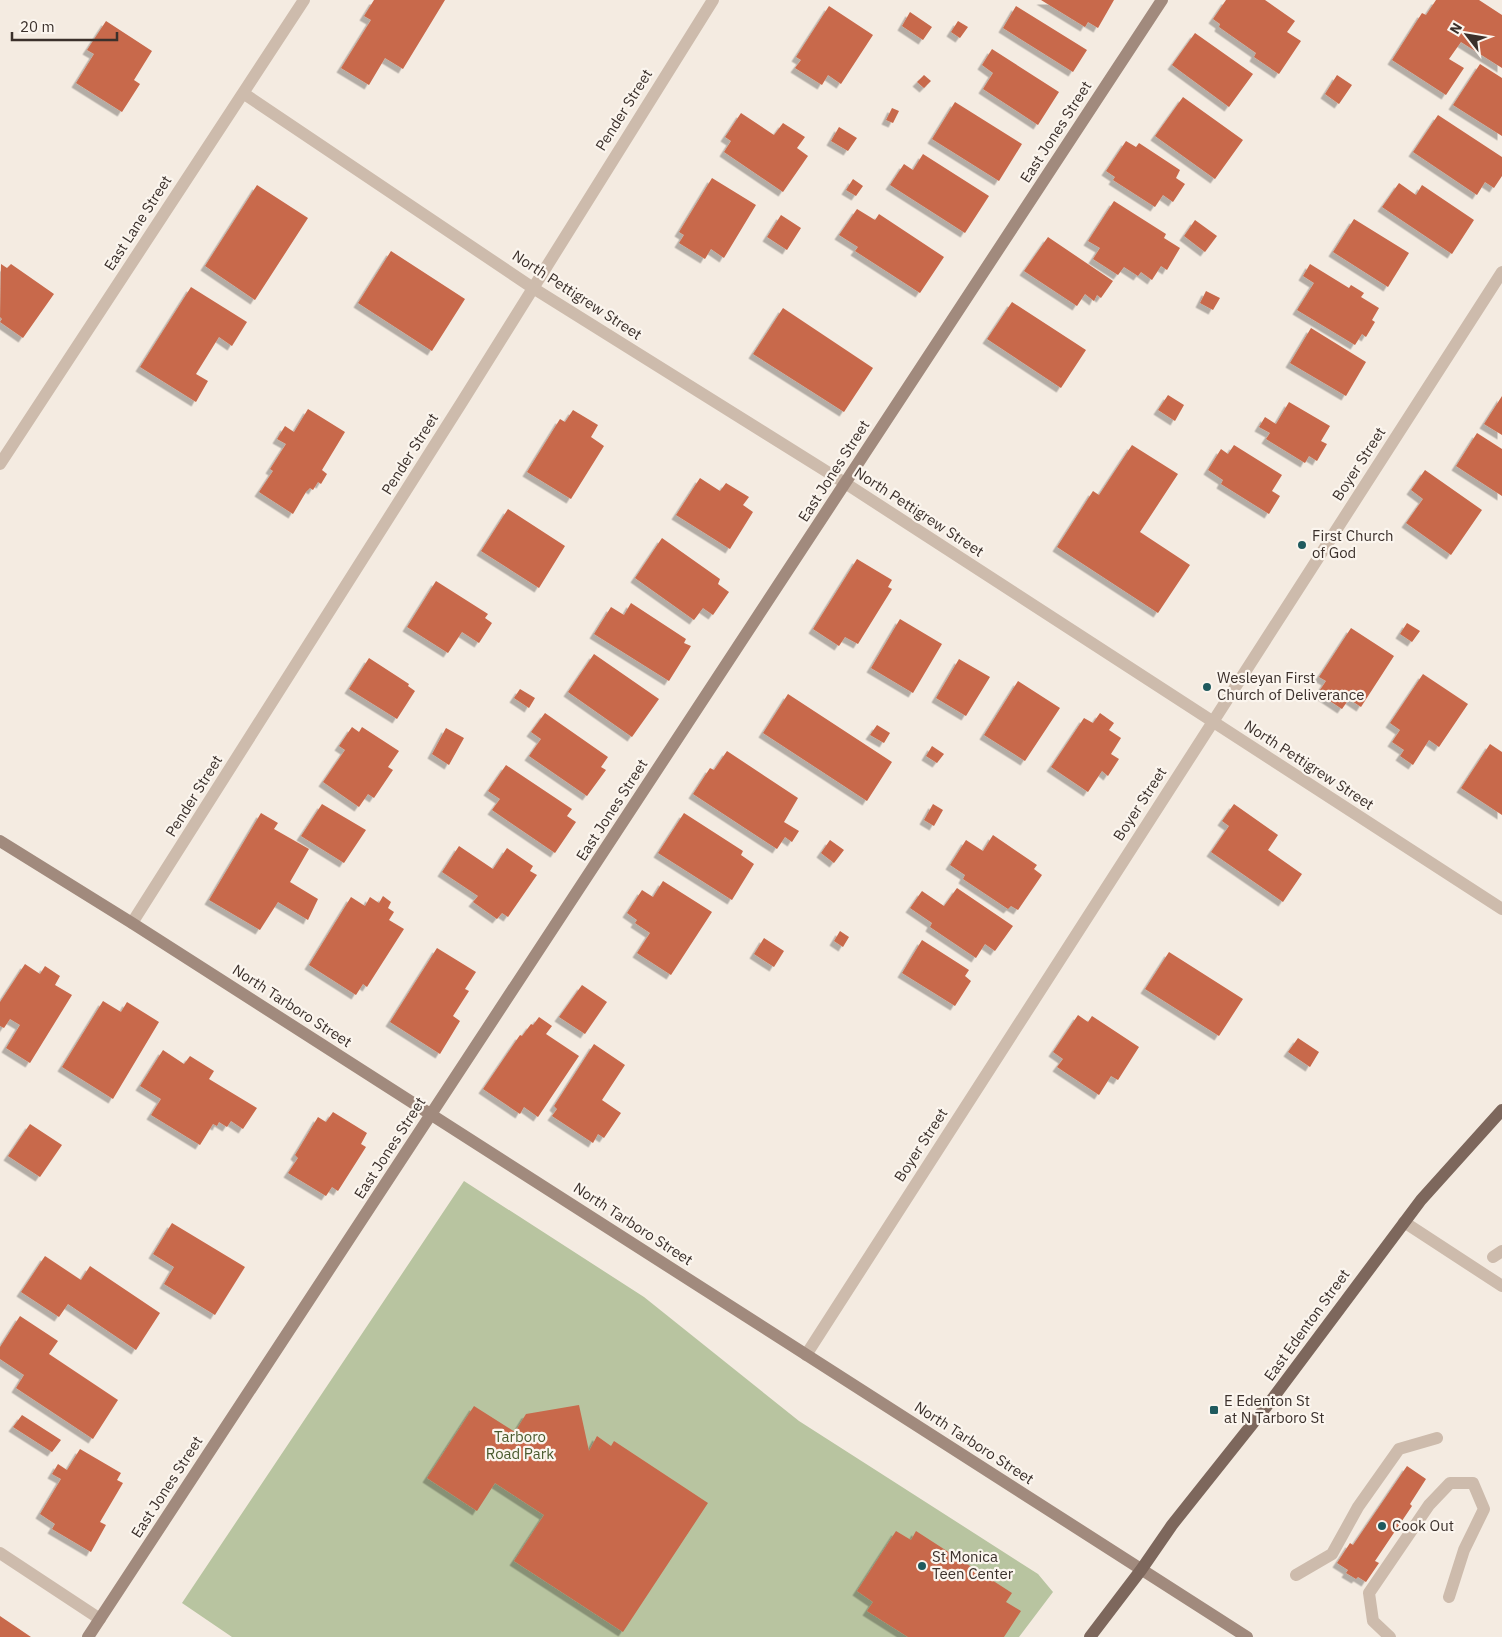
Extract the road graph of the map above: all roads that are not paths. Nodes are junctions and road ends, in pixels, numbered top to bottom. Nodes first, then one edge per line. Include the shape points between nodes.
1 (304, 0) edge
2 (713, 0) edge
3 (1162, 0) edge
4 (243, 93) junction
5 (1502, 272) edge
6 (533, 288) junction
7 (0, 464) edge
8 (845, 483) junction
9 (1213, 721) junction
10 (0, 841) edge
11 (1502, 909) edge
12 (132, 923) junction
13 (1502, 1110) edge
14 (431, 1114) junction
15 (1404, 1222) junction
16 (1502, 1286) edge
17 (806, 1355) junction
18 (1437, 1438) dead end
19 (0, 1553) edge
20 (1142, 1570) junction
21 (1296, 1575) dead end
22 (1449, 1597) dead end
23 (100, 1619) junction
24 (88, 1637) edge
25 (1090, 1637) edge
26 (1247, 1637) edge
27 (1390, 1637) edge

1 - 4 street, East Lane Street
2 - 6 street, Pender Street
3 - 8 street, East Jones Street
4 - 6 street, North Pettigrew Street
4 - 7 street, East Lane Street
5 - 9 street, Boyer Street
6 - 8 street, North Pettigrew Street
6 - 12 street, Pender Street
8 - 9 street, North Pettigrew Street
8 - 14 street, East Jones Street
9 - 11 street, North Pettigrew Street
9 - 17 street, Boyer Street
10 - 12 street, North Tarboro Street
12 - 14 street, North Tarboro Street
13 - 15 main road, East Edenton Street
14 - 17 street, North Tarboro Street
14 - 23 street, East Jones Street
15 - 16 street
15 - 20 main road, East Edenton Street via 1274,1398 1172,1525
17 - 20 street, North Tarboro Street
18 - 21 street via 1399,1449 1358,1507 1332,1554
19 - 23 street
20 - 25 main road, East Edenton Street
20 - 26 street, North Tarboro Street
22 - 27 street via 1464,1550 1484,1509 1474,1483 1450,1483 1429,1505 1369,1593 1373,1620
23 - 24 street, East Jones Street

